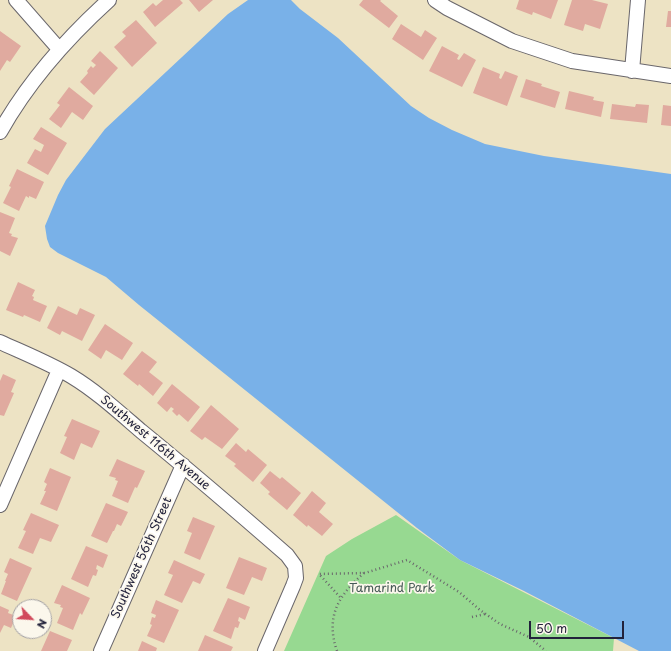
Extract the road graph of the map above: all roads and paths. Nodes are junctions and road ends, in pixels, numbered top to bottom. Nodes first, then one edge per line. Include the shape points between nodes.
1 (16, 0) edge
2 (109, 0) edge
3 (435, 0) edge
4 (638, 0) edge
5 (59, 49) junction
6 (632, 71) junction
7 (671, 76) edge
8 (0, 132) edge
9 (0, 342) edge
10 (59, 370) junction
11 (183, 465) junction
12 (0, 505) edge
13 (365, 573) junction
14 (340, 597) junction
15 (485, 614) junction
16 (472, 617) dead end
17 (101, 651) edge
18 (265, 651) edge
19 (337, 651) edge
20 (546, 651) edge

1 - 5 street
2 - 5 street
3 - 6 street via 512,41 572,61
4 - 6 street
5 - 8 street via 32,82
6 - 7 street
9 - 10 street, Southwest 116th Avenue
10 - 11 street, Southwest 116th Avenue via 94,393
10 - 12 street
11 - 17 street, Southwest 56th Street
11 - 18 street, Southwest 116th Avenue via 287,555 295,566 296,578
13 - 14 path
13 - 14 path via 319,574
13 - 15 path via 407,560 459,592
14 - 19 path via 332,627
15 - 16 path
15 - 20 path via 529,637

